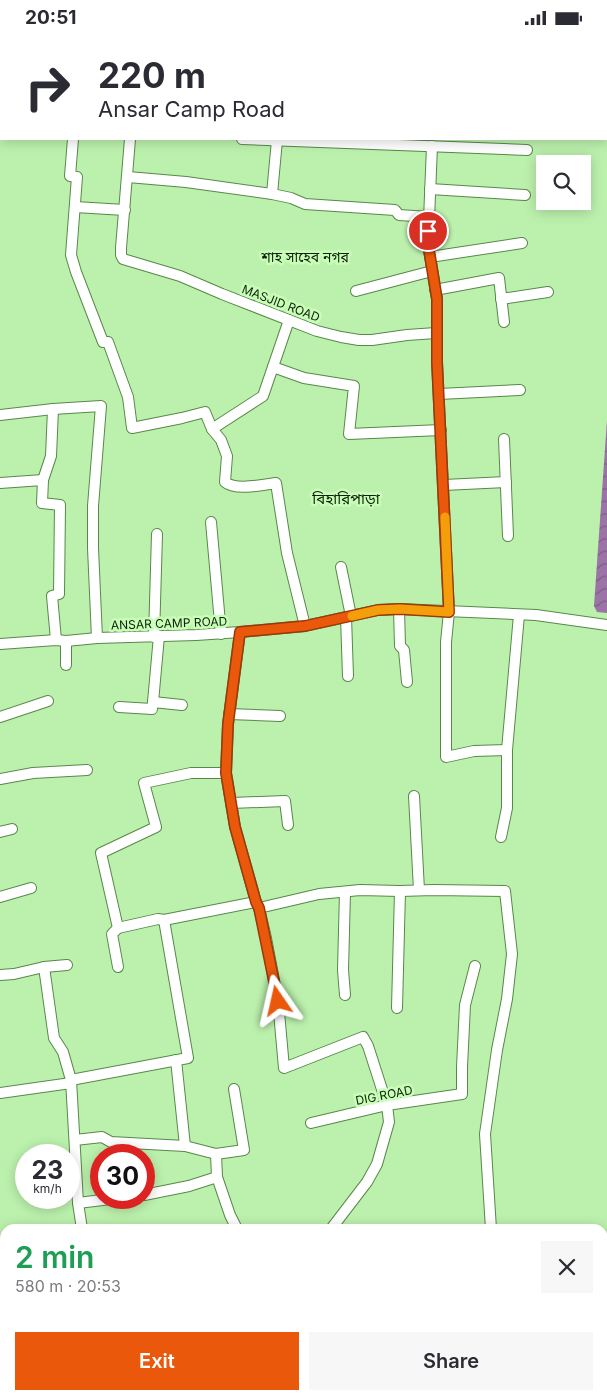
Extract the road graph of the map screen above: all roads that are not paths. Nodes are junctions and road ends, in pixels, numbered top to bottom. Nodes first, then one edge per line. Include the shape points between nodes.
1 (73, 140) edge
2 (130, 140) edge
3 (277, 140) joint
4 (432, 146) junction
5 (527, 150) dead end
6 (128, 177) junction
7 (430, 189) junction
8 (272, 194) junction
9 (525, 195) dead end
10 (75, 207) junction
11 (125, 210) junction
12 (429, 217) junction
13 (522, 243) dead end
14 (430, 257) junction
15 (432, 271) junction
16 (436, 290) junction
17 (356, 291) dead end
18 (548, 292) dead end
19 (502, 299) junction
20 (289, 320) junction
21 (504, 322) dead end
22 (436, 333) junction
23 (273, 367) junction
24 (520, 389) dead end
25 (439, 394) junction
26 (53, 409) junction
27 (0, 415) edge
28 (212, 429) junction
29 (441, 430) junction
30 (504, 439) dead end
31 (43, 480) junction
32 (506, 482) junction
33 (0, 483) edge
34 (444, 485) junction
35 (211, 522) dead end
36 (157, 534) dead end
37 (508, 536) dead end
38 (341, 567) dead end
39 (400, 609) junction
40 (449, 612) junction
41 (519, 615) junction
42 (348, 616) junction
43 (607, 625) edge
44 (305, 626) junction
45 (240, 632) junction
46 (220, 634) junction
47 (157, 637) junction
48 (97, 638) junction
49 (61, 641) junction
50 (0, 644) edge
51 (66, 665) dead end
52 (348, 676) dead end
53 (406, 682) dead end
54 (48, 701) dead end
55 (154, 702) junction
56 (182, 705) dead end
57 (119, 707) dead end
58 (229, 714) junction
59 (280, 716) dead end
60 (0, 717) edge
61 (507, 751) junction
62 (87, 770) dead end
63 (226, 773) junction
64 (0, 779) edge
65 (414, 796) dead end
66 (231, 803) junction
67 (288, 825) dead end
68 (12, 829) dead end
69 (0, 833) edge
70 (501, 837) dead end
71 (32, 888) dead end
72 (419, 890) junction
73 (400, 891) junction
74 (344, 892) junction
75 (0, 897) edge
76 (257, 905) junction
77 (164, 920) junction
78 (118, 928) junction
79 (67, 965) dead end
80 (475, 966) dead end
81 (44, 967) junction
82 (118, 967) dead end
83 (0, 975) edge
84 (345, 995) dead end
85 (397, 1008) dead end
86 (176, 1060) junction
87 (71, 1081) junction
88 (234, 1089) dead end
89 (0, 1093) edge
90 (387, 1105) junction
91 (311, 1123) dead end
92 (75, 1140) junction
93 (75, 1144) edge
94 (185, 1146) junction
95 (216, 1154) junction
96 (217, 1177) junction
97 (155, 1193) edge
98 (79, 1209) edge
99 (81, 1224) edge
100 (235, 1224) edge
101 (335, 1224) edge
102 (491, 1224) edge

1 - 10 street via 70,177 77,177
2 - 6 street
3 - 4 street
3 - 8 street
4 - 5 street
4 - 7 street
6 - 8 street
6 - 11 street
7 - 9 street
7 - 12 street
8 - 12 street via 291,197 305,204 395,210 399,215
10 - 11 street
10 - 28 street via 71,255 98,328 104,341 108,342 122,377 132,428 205,412
11 - 20 street, MASJID ROAD via 123,259 180,276
12 - 14 street
13 - 14 street
14 - 15 street
15 - 16 street
15 - 17 street
16 - 19 street via 499,278
16 - 22 street
18 - 19 street
19 - 21 street
20 - 22 street, MASJID ROAD via 317,331 359,340
20 - 23 street
22 - 25 street
23 - 28 street via 263,395
23 - 29 street via 304,378 354,386 349,434
24 - 25 street
25 - 29 street
26 - 27 street
26 - 31 street via 51,456
26 - 48 street via 101,406 93,506
28 - 44 street via 221,440 227,456 224,482 257,486 276,483 287,553
29 - 34 street
30 - 32 street
31 - 33 street
31 - 49 street via 42,503 60,505 59,594 52,596
32 - 34 street
32 - 37 street
34 - 40 street
35 - 46 street
36 - 47 street
38 - 42 street
39 - 40 street, ANSAR CAMP ROAD
39 - 42 street, ANSAR CAMP ROAD
39 - 53 street via 400,645 404,650
40 - 41 street, ANSAR CAMP ROAD
40 - 61 street via 446,757 474,751
41 - 43 street, ANSAR CAMP ROAD
41 - 61 street
42 - 44 street, ANSAR CAMP ROAD
42 - 52 street
44 - 45 street, ANSAR CAMP ROAD
45 - 46 street, ANSAR CAMP ROAD
45 - 58 street
46 - 47 street, ANSAR CAMP ROAD
47 - 48 street, ANSAR CAMP ROAD
47 - 55 street
48 - 49 street, ANSAR CAMP ROAD
49 - 50 street, ANSAR CAMP ROAD
49 - 51 street
54 - 60 street
55 - 56 street
55 - 57 street via 152,709
58 - 59 street
58 - 63 street
61 - 70 street via 507,808
62 - 64 street via 33,773
63 - 66 street
63 - 78 street via 191,773 144,783 156,827 101,853
65 - 72 street
66 - 67 street via 285,801
66 - 76 street
68 - 69 street
71 - 75 street
72 - 73 street
72 - 102 street via 505,891 512,954 508,999 485,1134
73 - 74 street
73 - 85 street
74 - 76 street
74 - 84 street
76 - 77 street
76 - 90 street via 278,1001 284,1068 363,1037
77 - 78 street
77 - 86 street via 188,1058
78 - 82 street via 112,934
79 - 81 street
80 - 90 street, DIG ROAD via 466,1005 462,1094
81 - 83 street
81 - 87 street via 54,1039 63,1052
86 - 87 street
86 - 94 street
87 - 89 street
87 - 92 street
88 - 95 street via 244,1149
90 - 91 street, DIG ROAD
90 - 101 street via 389,1121 376,1164 367,1183
92 - 93 street
92 - 94 street via 102,1137 111,1142
94 - 95 street
95 - 96 street
96 - 97 street
96 - 100 street
98 - 99 street

